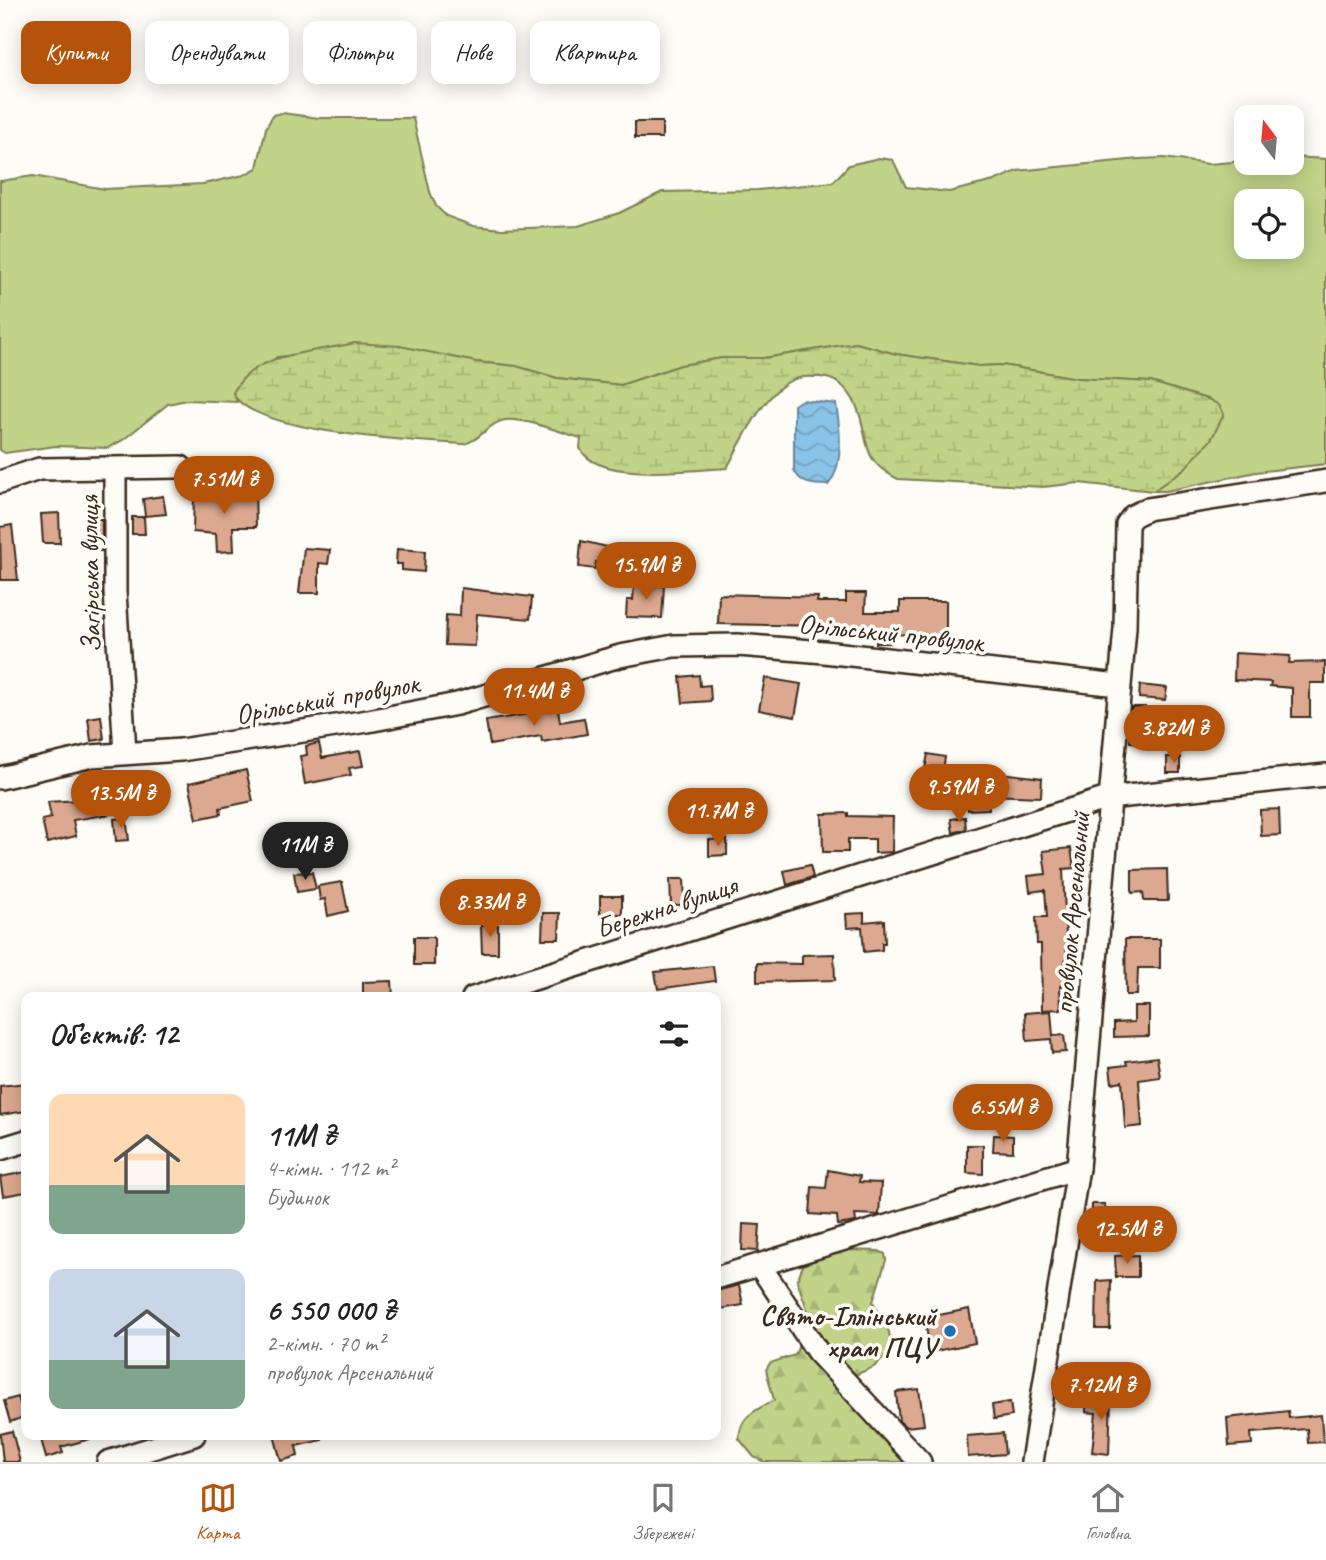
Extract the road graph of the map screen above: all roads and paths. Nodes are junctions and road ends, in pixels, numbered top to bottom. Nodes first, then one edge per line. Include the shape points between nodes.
1 (181, 467) dead end
2 (115, 470) junction
3 (1326, 481) edge
4 (0, 482) edge
5 (1118, 685) junction
6 (125, 752) junction
7 (1326, 775) edge
8 (0, 778) edge
9 (1108, 798) junction
10 (492, 992) edge
11 (21, 1143) edge
12 (0, 1149) edge
13 (1078, 1168) junction
14 (760, 1266) junction
15 (721, 1277) edge
16 (178, 1440) edge
17 (108, 1462) edge
18 (920, 1462) edge
19 (1032, 1462) edge

1 - 2 street
2 - 4 street, Загірська вулиця via 78,466 39,469
2 - 6 street, Загірська вулиця via 115,592
3 - 5 street, провулок Арсенальний via 1147,509 1133,516 1124,536 1125,628
5 - 6 street, Орільський провулок via 824,652 738,645 674,646 620,656 457,704 381,719 181,750
5 - 9 street, провулок Арсенальний
6 - 8 street, Орільський провулок
7 - 9 street, Бережна вулиця
9 - 10 street, Бережна вулиця
9 - 13 street, провулок Арсенальний
11 - 12 street
13 - 14 street
13 - 19 street, провулок Арсенальний
14 - 15 street
14 - 18 street via 817,1351
16 - 17 street

